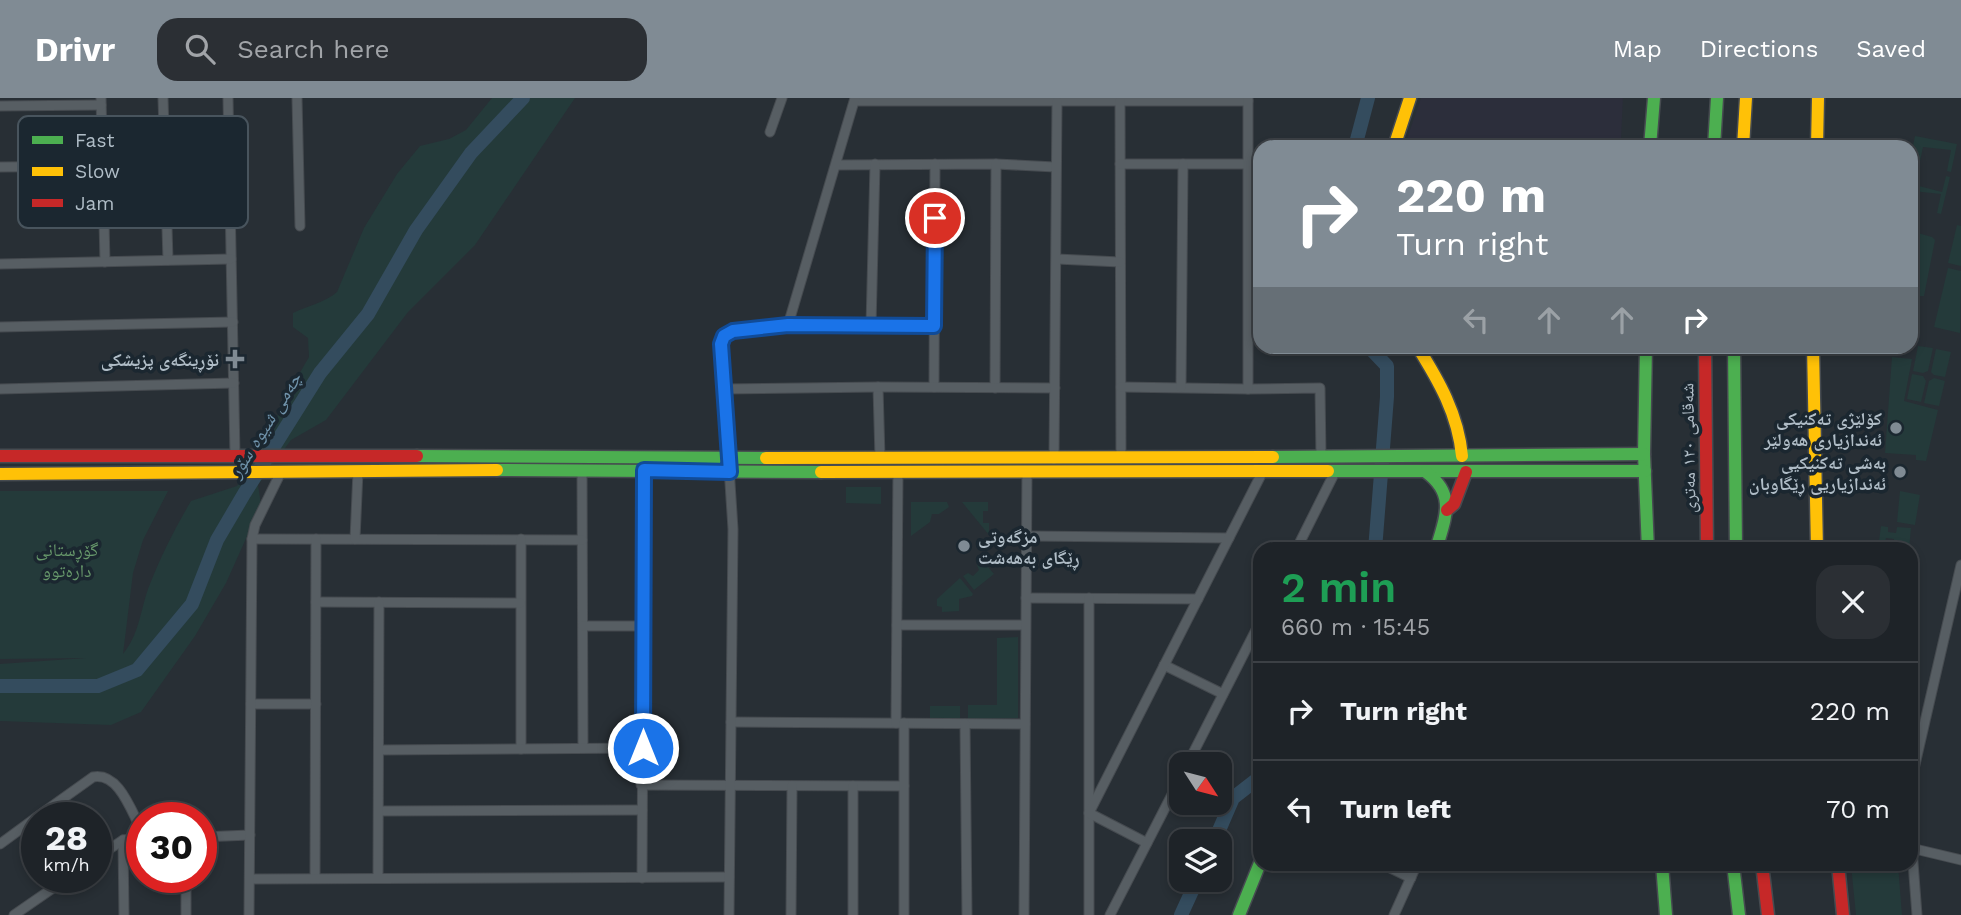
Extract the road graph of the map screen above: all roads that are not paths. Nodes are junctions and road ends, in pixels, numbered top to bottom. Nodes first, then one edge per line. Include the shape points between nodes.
1 (163, 98) edge
2 (228, 98) edge
3 (297, 98) edge
4 (782, 98) edge
5 (1410, 98) edge
6 (1654, 98) edge
7 (1717, 98) edge
8 (1746, 98) edge
9 (1818, 98) edge
10 (855, 99) edge
11 (1095, 99) edge
12 (1248, 100) edge
13 (101, 101) edge
14 (1120, 101) junction
15 (1057, 102) junction
16 (0, 106) edge
17 (164, 116) edge
18 (228, 116) edge
19 (770, 132) dead end
20 (1396, 140) edge
21 (1651, 140) edge
22 (1714, 140) edge
23 (1743, 140) edge
24 (1817, 140) edge
25 (836, 164) junction
26 (875, 164) junction
27 (935, 164) junction
28 (996, 164) junction
29 (1120, 164) junction
30 (1183, 164) junction
31 (1248, 164) junction
32 (0, 167) edge
33 (18, 167) edge
34 (1055, 167) junction
35 (300, 226) dead end
36 (104, 228) edge
37 (167, 228) edge
38 (230, 228) edge
39 (231, 259) junction
40 (1057, 259) junction
41 (168, 260) junction
42 (105, 262) junction
43 (1121, 262) junction
44 (0, 264) edge
45 (233, 322) junction
46 (788, 325) junction
47 (872, 326) junction
48 (934, 326) junction
49 (0, 327) edge
50 (1422, 354) edge
51 (1646, 354) edge
52 (1705, 354) edge
53 (1734, 354) edge
54 (1813, 354) edge
55 (234, 383) junction
56 (878, 387) junction
57 (934, 387) junction
58 (1121, 387) junction
59 (1181, 387) junction
60 (995, 388) junction
61 (1055, 388) junction
62 (0, 389) edge
63 (1248, 389) junction
64 (723, 390) junction
65 (1644, 454) junction
66 (235, 455) junction
67 (0, 456) edge
68 (1462, 456) junction
69 (730, 457) junction
70 (1121, 457) junction
71 (1321, 457) junction
72 (1343, 457) junction
73 (880, 458) junction
74 (1054, 458) junction
75 (582, 470) junction
76 (644, 470) junction
77 (358, 471) junction
78 (1263, 471) junction
79 (1645, 471) junction
80 (279, 472) junction
81 (730, 472) junction
82 (898, 472) junction
83 (1027, 472) junction
84 (1335, 472) junction
85 (1426, 472) junction
86 (1466, 472) junction
87 (0, 474) edge
88 (1447, 510) junction
89 (1026, 536) junction
90 (1229, 538) junction
91 (252, 539) junction
92 (316, 539) junction
93 (355, 539) junction
94 (521, 539) junction
95 (582, 540) junction
96 (1300, 542) edge
97 (1438, 542) edge
98 (1648, 542) edge
99 (1707, 542) edge
100 (1736, 542) edge
101 (1816, 542) edge
102 (1961, 565) edge
103 (1026, 598) junction
104 (1088, 598) junction
105 (1198, 599) junction
106 (316, 602) junction
107 (379, 602) junction
108 (520, 603) junction
109 (1957, 605) edge
110 (583, 625) junction
111 (897, 625) junction
112 (1025, 625) junction
113 (643, 626) junction
114 (1253, 636) edge
115 (1164, 665) junction
116 (1223, 694) junction
117 (251, 704) junction
118 (316, 704) junction
119 (731, 722) junction
120 (900, 723) junction
121 (965, 724) junction
122 (1025, 724) junction
123 (583, 748) junction
124 (643, 748) junction
125 (521, 749) junction
126 (379, 750) junction
127 (1194, 752) edge
128 (1918, 755) edge
129 (641, 785) junction
130 (730, 786) junction
131 (792, 786) junction
132 (853, 786) junction
133 (904, 786) junction
134 (1169, 800) edge
135 (58, 802) edge
136 (126, 802) edge
137 (642, 810) junction
138 (379, 811) junction
139 (1089, 813) junction
140 (21, 829) edge
141 (250, 835) junction
142 (217, 836) edge
143 (123, 839) junction
144 (126, 839) edge
145 (1147, 843) junction
146 (0, 844) edge
147 (112, 847) edge
148 (1918, 849) edge
149 (1961, 860) edge
150 (1256, 871) edge
151 (1396, 871) edge
152 (1414, 871) edge
153 (1663, 871) edge
154 (1734, 871) edge
155 (1763, 871) edge
156 (1839, 871) edge
157 (1914, 871) edge
158 (315, 877) junction
159 (729, 877) junction
160 (250, 878) junction
161 (378, 878) junction
162 (642, 878) junction
163 (1411, 878) junction
164 (46, 893) edge
165 (186, 893) edge
166 (14, 915) edge
167 (124, 915) edge
168 (186, 915) edge
169 (250, 915) edge
170 (729, 915) edge
171 (791, 915) edge
172 (853, 915) edge
173 (904, 915) edge
174 (967, 915) edge
175 (1024, 915) edge
176 (1089, 915) edge
177 (1110, 915) edge
178 (1239, 915) edge
179 (1394, 915) edge
180 (1666, 915) edge
181 (1739, 915) edge
182 (1768, 915) edge
183 (1843, 915) edge
184 (1917, 915) edge

1 - 17 street
2 - 18 street
3 - 35 street
4 - 19 street
5 - 20 main road
6 - 21 main road
7 - 22 main road
8 - 23 main road
9 - 24 main road
10 - 15 street
10 - 25 street
11 - 14 street
11 - 15 street
12 - 14 street
12 - 31 street
13 - 16 street
14 - 29 street
15 - 34 street
25 - 26 street
25 - 46 street
26 - 27 street
26 - 47 street
27 - 28 street
27 - 48 street
28 - 34 street
28 - 60 street
29 - 30 street
29 - 43 street
30 - 31 street
30 - 59 street
31 - 63 street
32 - 33 street
34 - 40 street
36 - 42 street
37 - 41 street
38 - 39 street
39 - 41 street
39 - 45 street
40 - 43 street
40 - 61 street
41 - 42 street
42 - 44 street
43 - 58 street
45 - 49 street
45 - 55 street
46 - 47 street
46 - 64 street via 724,336
47 - 48 street
48 - 57 street
50 - 68 main road via 1452,409
51 - 65 main road
52 - 99 main road, شەقامی ١٢٠ مەتری
53 - 100 main road
54 - 101 main road
55 - 62 street
55 - 66 street
56 - 57 street
56 - 64 street
56 - 73 street
57 - 60 street
58 - 59 street
58 - 70 street
59 - 63 street
60 - 61 street
61 - 74 street
63 - 71 street via 1320,388
64 - 69 street
65 - 68 main road
65 - 79 main road
66 - 67 main road
66 - 69 main road
68 - 72 main road
69 - 73 main road
69 - 81 street
70 - 71 main road
70 - 74 main road
71 - 72 main road
72 - 84 main road
73 - 74 main road
75 - 76 main road
75 - 77 main road
75 - 95 street
76 - 81 main road
76 - 113 street
77 - 80 main road
77 - 93 street
78 - 83 main road
78 - 84 main road
78 - 90 street
79 - 86 main road
79 - 98 main road
80 - 87 main road
80 - 91 street
81 - 82 main road
81 - 119 street
82 - 83 main road
82 - 111 street
83 - 89 street
84 - 85 main road
84 - 96 street
85 - 86 main road
85 - 88 main road via 1443,487
86 - 88 main road via 1454,504
88 - 97 main road
89 - 90 street
89 - 103 street
90 - 105 street
91 - 92 street
91 - 117 street
92 - 93 street
92 - 106 street
93 - 94 street
94 - 95 street
94 - 108 street
95 - 110 street
102 - 109 street
103 - 104 street
103 - 112 street
104 - 105 street
104 - 139 street
105 - 115 street
106 - 107 street
106 - 118 street
107 - 108 street
107 - 126 street
108 - 125 street
109 - 128 street
110 - 113 street
110 - 123 street
111 - 112 street
111 - 120 street
112 - 122 street
113 - 124 street
114 - 116 street
115 - 116 street
115 - 139 street
116 - 127 street
117 - 118 street
117 - 141 street
118 - 158 street
119 - 120 street
119 - 130 street
120 - 121 street
120 - 133 street
121 - 122 street
121 - 174 street
122 - 175 street
123 - 124 street
123 - 125 street
124 - 129 street
125 - 126 street
126 - 138 street
129 - 130 street
129 - 137 street
130 - 131 street
130 - 159 street
131 - 132 street
131 - 171 street
132 - 133 street
132 - 172 street
133 - 173 street
134 - 145 street
135 - 136 street via 102,775 111,779
137 - 138 street
137 - 162 street
138 - 161 street
139 - 145 street
139 - 176 street
140 - 146 street
141 - 142 street
141 - 160 street
143 - 144 street
143 - 147 street
143 - 167 street
145 - 177 street
148 - 149 street
150 - 178 main road
151 - 163 street
152 - 163 street
153 - 180 main road
154 - 181 main road
155 - 182 main road
156 - 183 main road
157 - 184 street
158 - 160 street
158 - 161 street
159 - 162 street
159 - 170 street
160 - 169 street
161 - 162 street
163 - 179 street
164 - 166 street
165 - 168 street

